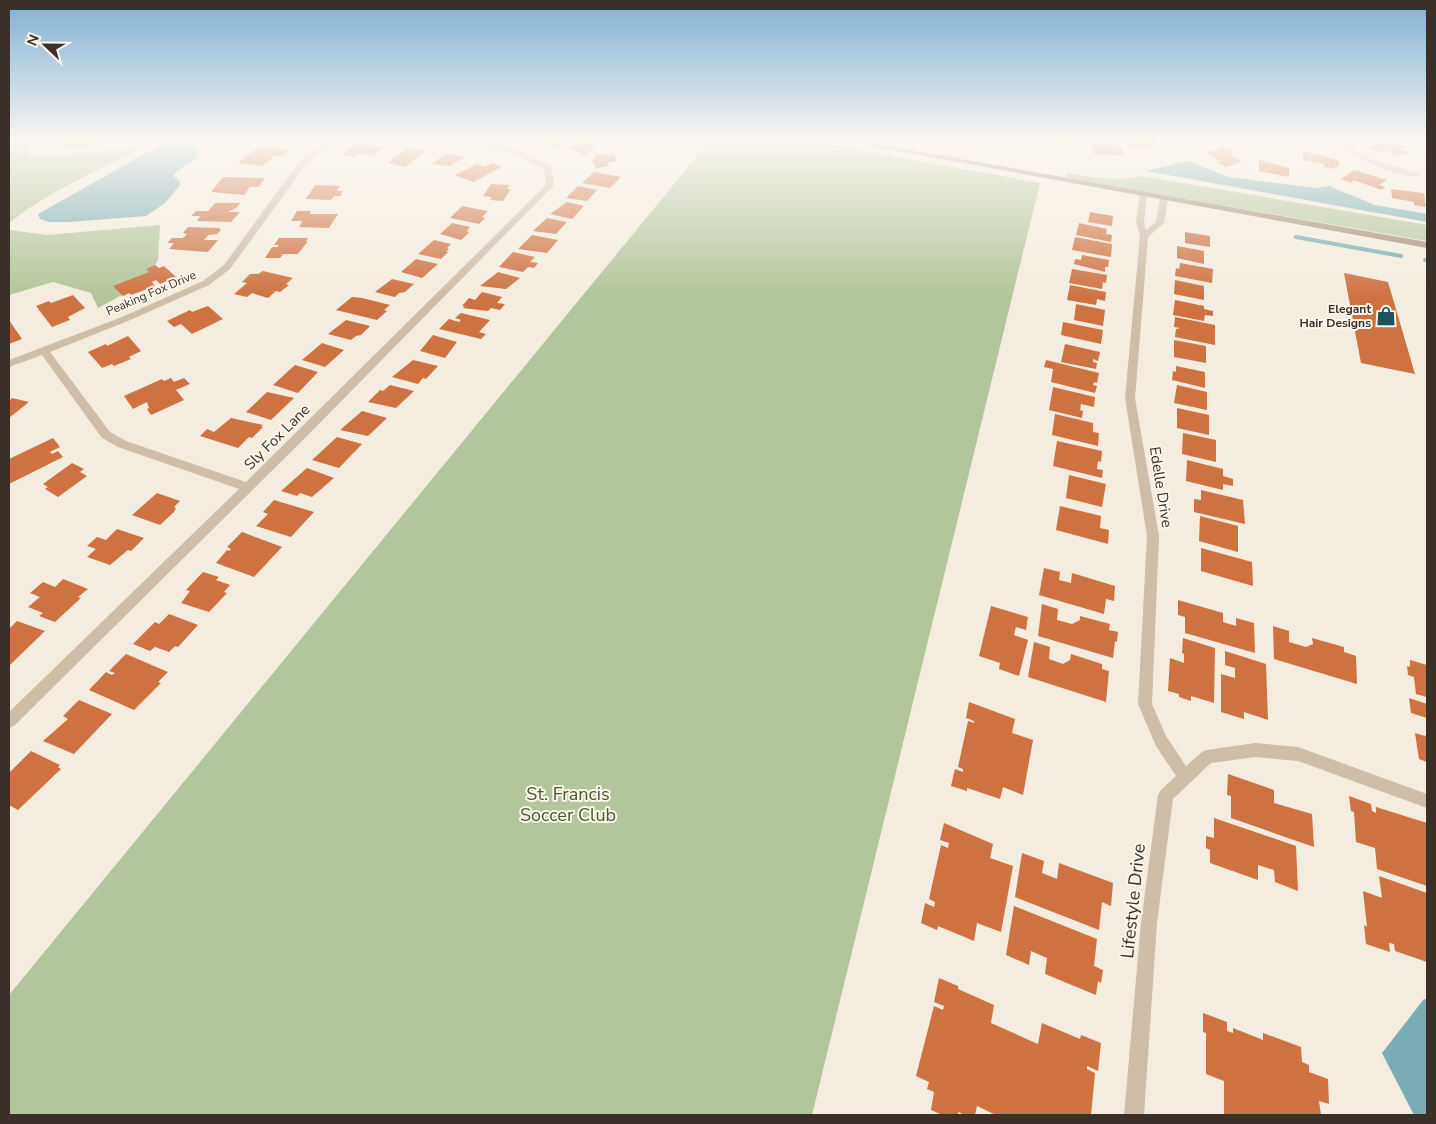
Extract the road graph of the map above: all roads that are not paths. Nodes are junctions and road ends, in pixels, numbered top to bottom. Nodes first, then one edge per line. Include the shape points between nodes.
1 (282, 191) edge
2 (544, 191) edge
3 (1128, 191) edge
4 (1142, 194) junction
5 (1164, 198) junction
6 (1144, 236) junction
7 (1427, 245) edge
8 (44, 350) junction
9 (9, 364) edge
10 (247, 487) junction
11 (9, 721) edge
12 (1185, 777) junction
13 (1427, 801) edge
14 (1134, 1115) edge

1 - 8 street, Peaking Fox Drive via 226,267 206,283
2 - 10 street, Sly Fox Lane
3 - 4 street
4 - 5 street
4 - 6 street, Edelle Drive via 1140,222
5 - 6 street via 1160,223
5 - 7 street
6 - 12 street, Edelle Drive via 1130,398 1152,536 1145,704 1161,741
8 - 9 street, Peaking Fox Drive
8 - 10 street via 106,435 122,444
10 - 11 street, Sly Fox Lane
12 - 13 street, Lifestyle Drive via 1207,757 1255,750 1298,754
12 - 14 street, Lifestyle Drive via 1166,795 1149,923

